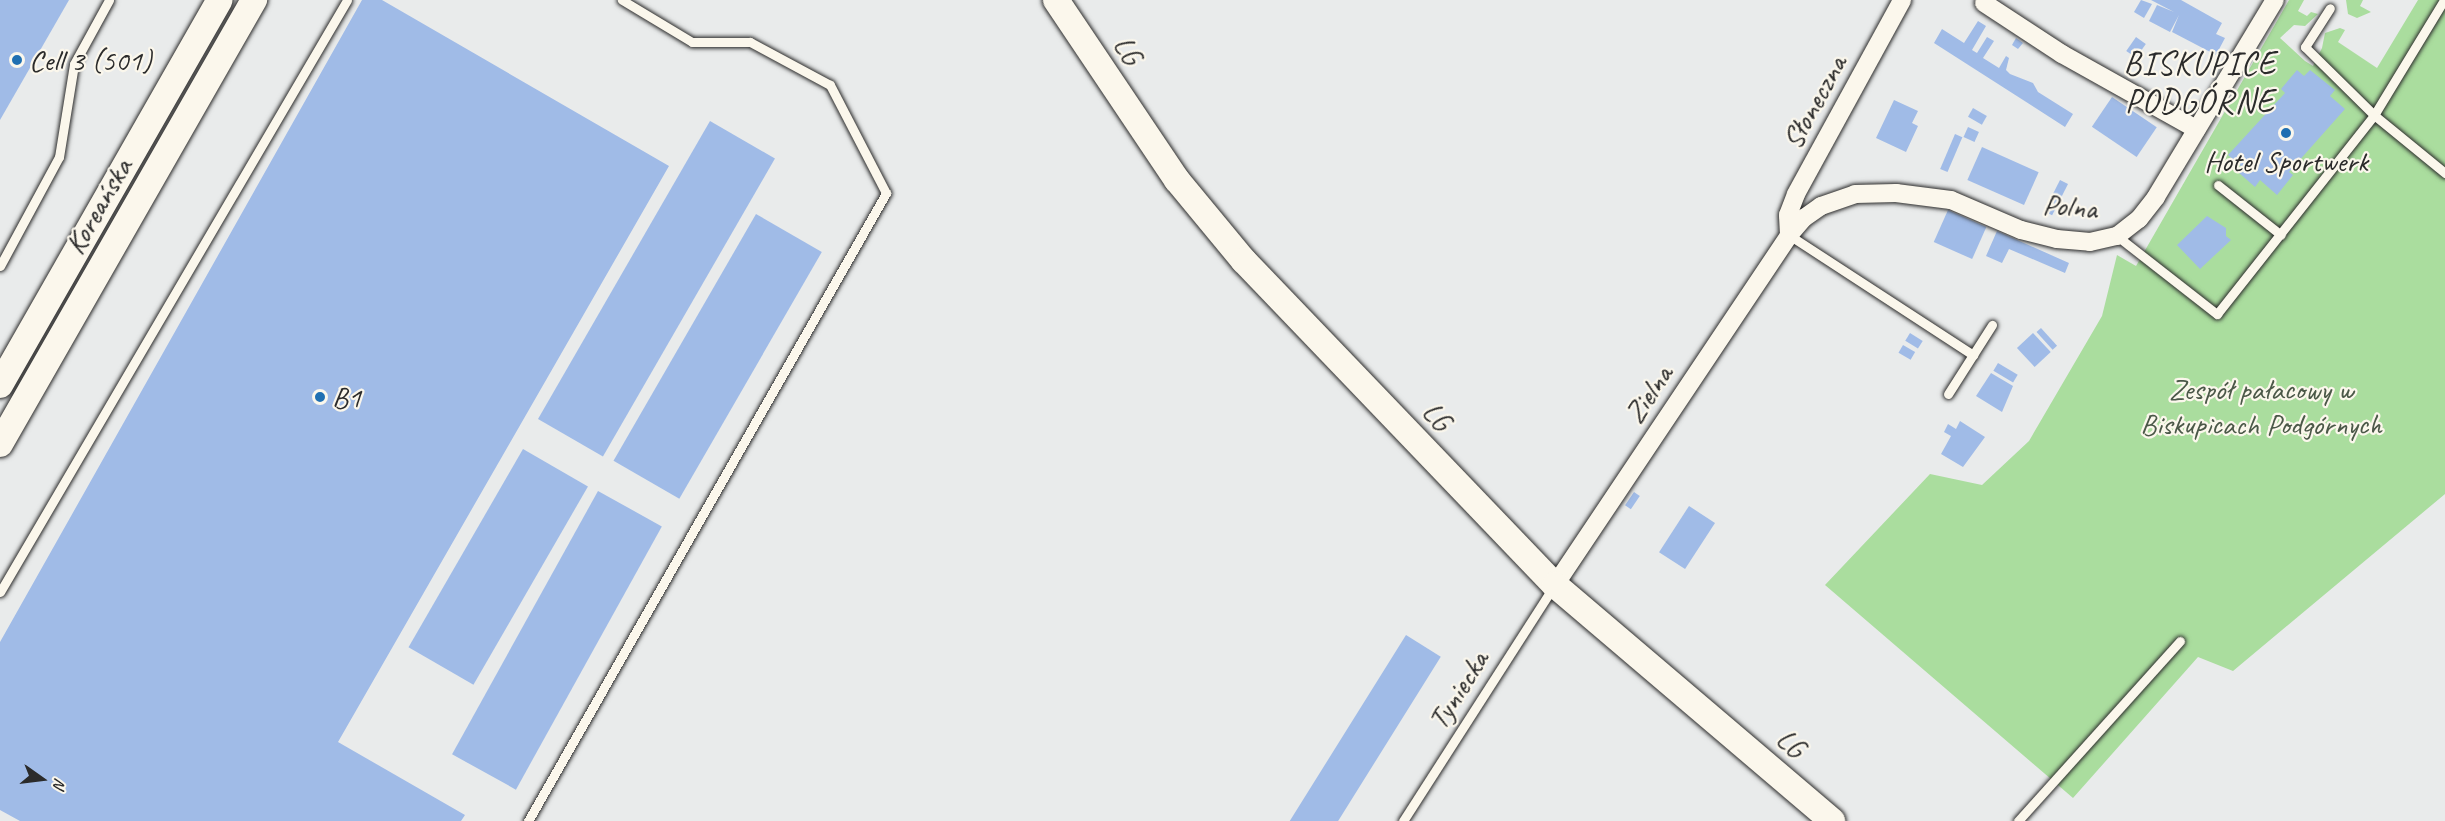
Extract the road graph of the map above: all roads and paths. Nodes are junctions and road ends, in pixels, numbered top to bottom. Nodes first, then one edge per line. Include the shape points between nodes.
1 (109, 0) edge
2 (220, 0) edge
3 (254, 0) edge
4 (347, 0) edge
5 (622, 0) edge
6 (1056, 0) edge
7 (1902, 0) edge
8 (2275, 0) edge
9 (2445, 0) edge
10 (1984, 3) dead end
11 (2330, 8) dead end
12 (2374, 115) junction
13 (2196, 129) junction
14 (2445, 173) edge
15 (2218, 185) dead end
16 (1789, 235) junction
17 (2281, 235) junction
18 (2117, 236) junction
19 (0, 266) edge
20 (1992, 325) dead end
21 (1973, 355) junction
22 (0, 386) edge
23 (1948, 394) dead end
24 (0, 444) edge
25 (1555, 585) junction
26 (0, 592) edge
27 (2180, 641) dead end
28 (528, 821) edge
29 (1403, 821) edge
30 (1832, 821) edge
31 (2018, 821) edge

1 - 19 lane via 74,64 59,157
2 - 22 main road, Koreańska
3 - 24 main road, Koreańska
4 - 26 lane
5 - 28 lane via 692,42 750,42 830,85 886,193
6 - 25 main road, LG via 1177,180 1244,261
7 - 16 street, Słoneczna via 1796,194 1788,215
8 - 13 street, Polna
9 - 12 lane
10 - 13 street via 2062,54
11 - 12 lane via 2305,47
12 - 14 lane
12 - 17 lane
13 - 18 street, Polna via 2157,197 2139,219
15 - 17 lane
16 - 18 street, Polna via 1804,218 1837,200 1855,194 1896,193 1951,200 2021,230 2057,239 2090,242
16 - 21 lane
16 - 25 street, Zielna
17 - 18 lane via 2217,314
20 - 21 lane
21 - 23 lane
25 - 29 lane, Tyniecka
25 - 30 main road, LG
27 - 31 lane

